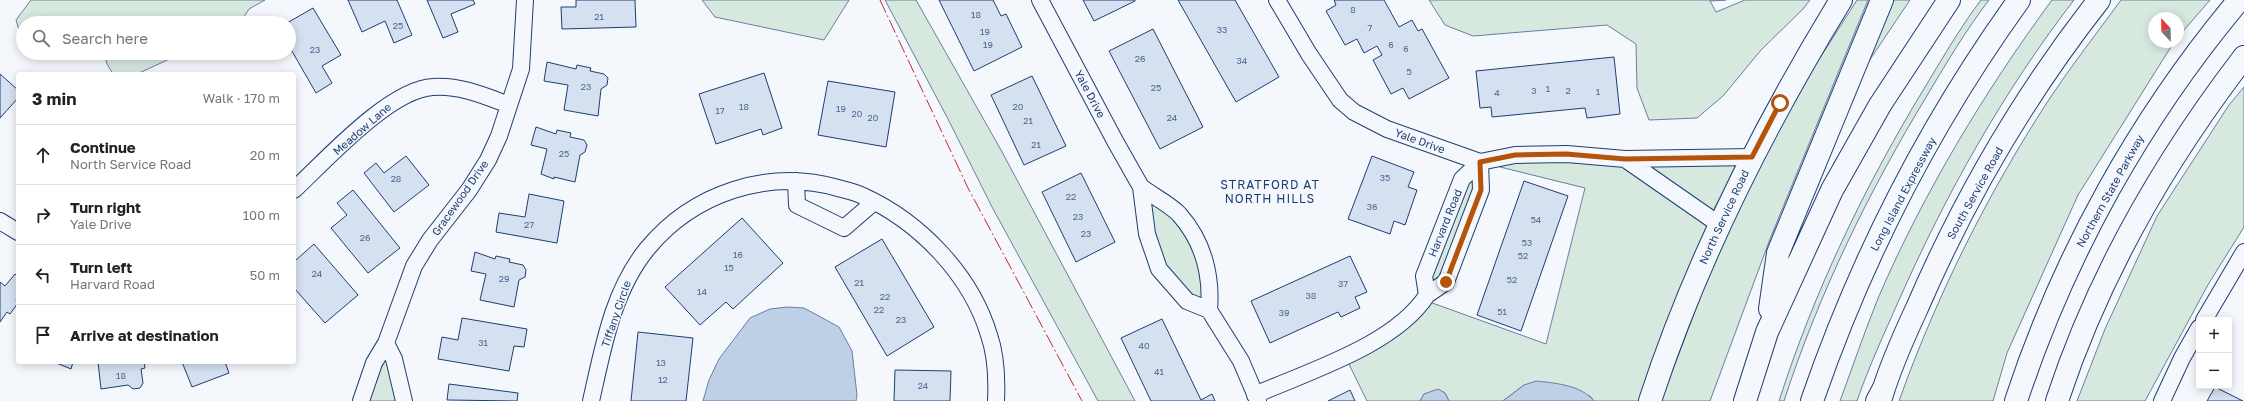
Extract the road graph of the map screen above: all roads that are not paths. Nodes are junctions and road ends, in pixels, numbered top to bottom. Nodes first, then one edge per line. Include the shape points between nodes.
1 (525, 0) edge
2 (1040, 0) edge
3 (1277, 0) edge
4 (1841, 0) edge
5 (1882, 0) edge
6 (1949, 0) edge
7 (2019, 0) edge
8 (2099, 0) edge
9 (2239, 0) edge
10 (2244, 57) edge
11 (509, 105) junction
12 (1752, 157) junction
13 (1625, 159) junction
14 (1480, 162) junction
15 (796, 181) junction
16 (1141, 187) junction
17 (296, 188) edge
18 (874, 202) junction
19 (0, 221) edge
20 (1720, 225) junction
21 (16, 231) edge
22 (2244, 252) edge
23 (1427, 295) junction
24 (1209, 310) junction
25 (2206, 317) edge
26 (1767, 332) junction
27 (2196, 333) edge
28 (386, 343) junction
29 (1880, 397) edge
30 (1257, 398) edge
31 (361, 401) edge
32 (404, 401) edge
33 (591, 401) edge
34 (996, 401) edge
35 (1650, 401) edge
36 (1745, 401) edge
37 (1812, 401) edge
38 (2016, 401) edge
39 (2058, 401) edge
40 (2162, 401) edge

1 - 11 street, Gracewood Drive via 521,69
2 - 16 street, Yale Drive
3 - 14 street, Yale Drive via 1336,95 1354,112 1387,129
4 - 12 main road, North Service Road via 1784,96
5 - 26 main road via 1778,253
6 - 26 main road via 1880,105 1847,162
7 - 37 main road, Long Island Expressway via 1960,90 1897,201 1846,310
8 - 29 main road, South Service Road via 2042,79 1976,188 1933,272
9 - 38 main road, Northern State Parkway via 2163,102 2103,199 2060,286
10 - 39 main road via 2188,135 2138,218 2095,306
11 - 17 street, Meadow Lane via 458,89 432,87 414,91 393,101 377,113
11 - 28 street, Gracewood Drive via 488,160 414,266
12 - 13 street
12 - 20 main road, North Service Road
13 - 14 street via 1566,154 1515,155
13 - 20 street
14 - 23 street, Harvard Road via 1462,179 1424,276
14 - 23 street, Harvard Road via 1481,190 1446,282
15 - 18 street, Tiffany Circle via 824,184 862,195
15 - 18 street via 797,204 844,228
15 - 33 street, Tiffany Circle via 776,181 739,187 713,198 676,219 647,249 631,271 620,295 607,334
16 - 24 street, Yale Drive via 1178,214 1202,248 1211,287
16 - 24 street, Yale Drive via 1147,234 1159,269 1187,301
18 - 34 street, Tiffany Circle via 900,217 934,247 953,267 970,292 990,336 997,381
19 - 21 street
20 - 35 main road, North Service Road via 1696,277
22 - 25 street
23 - 30 street, Harvard Road via 1420,306 1394,330 1372,344
24 - 30 street via 1241,361
26 - 36 main road
27 - 40 street
28 - 31 street, Gracewood Drive via 374,363
28 - 32 street via 394,359

